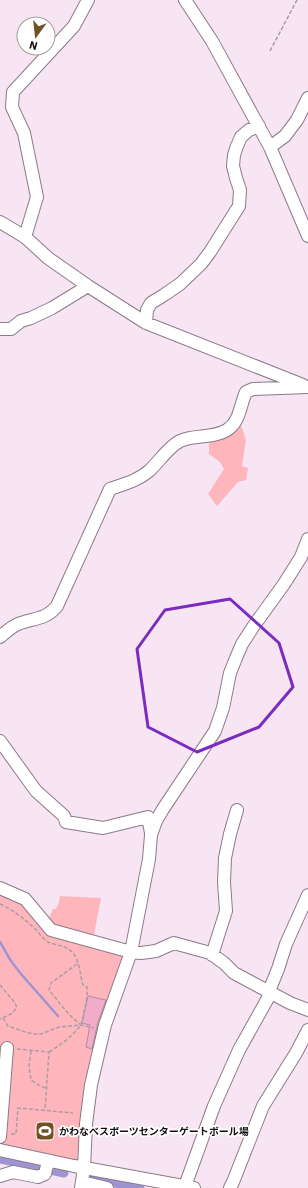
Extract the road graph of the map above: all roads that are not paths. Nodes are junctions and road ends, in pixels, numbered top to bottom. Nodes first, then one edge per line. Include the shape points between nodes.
1 (88, 0) edge
2 (185, 0) edge
3 (308, 98) edge
4 (259, 126) junction
5 (270, 147) junction
6 (0, 222) edge
7 (308, 236) edge
8 (25, 237) junction
9 (88, 286) junction
10 (146, 323) junction
11 (0, 329) edge
12 (308, 387) edge
13 (308, 539) edge
14 (0, 637) edge
15 (0, 741) edge
16 (237, 810) dead end
17 (151, 835) junction
18 (0, 888) edge
19 (308, 895) edge
20 (131, 952) junction
21 (212, 954) junction
22 (269, 992) junction
23 (308, 1010) edge
24 (308, 1030) edge
25 (7, 1048) road end
26 (3, 1072) edge
27 (2, 1094) edge
28 (1, 1116) edge
29 (0, 1135) edge
30 (0, 1150) edge
31 (48, 1161) junction
32 (80, 1167) junction
33 (0, 1176) edge
34 (82, 1185) edge
35 (190, 1187) edge
36 (107, 1188) edge
37 (230, 1188) edge

1 - 8 street via 74,26 13,92 12,107 24,133 37,197
2 - 4 street via 212,41
3 - 5 street via 285,136
4 - 5 street
4 - 10 street via 249,130 242,137 234,155 233,166 240,190 239,206 200,264 180,284 151,303 147,310
5 - 7 street
6 - 8 street
8 - 9 street via 48,258
9 - 10 street
9 - 11 street via 52,308 21,321 11,329
10 - 12 street
12 - 14 street via 253,389 246,392 238,418 227,430 178,442 142,477 110,489 57,606 44,617 18,625
13 - 17 street via 284,584 242,644 230,673 215,731 163,809
15 - 17 street via 36,791 64,816 66,822 103,828 148,817
16 - 21 street via 226,858 226,911
17 - 20 street via 149,859
18 - 20 street via 25,899 51,930
19 - 22 street via 286,944
20 - 21 street via 156,951 174,943
20 - 32 street via 105,1025 91,1085
21 - 22 street via 234,973
22 - 23 street
22 - 35 street via 214,1106
24 - 37 street via 263,1106
25 - 26 street
26 - 27 street
27 - 28 street
28 - 29 street
30 - 31 street
31 - 32 street
31 - 33 street via 45,1174 38,1177 13,1172
32 - 34 street
32 - 35 street
34 - 36 street

